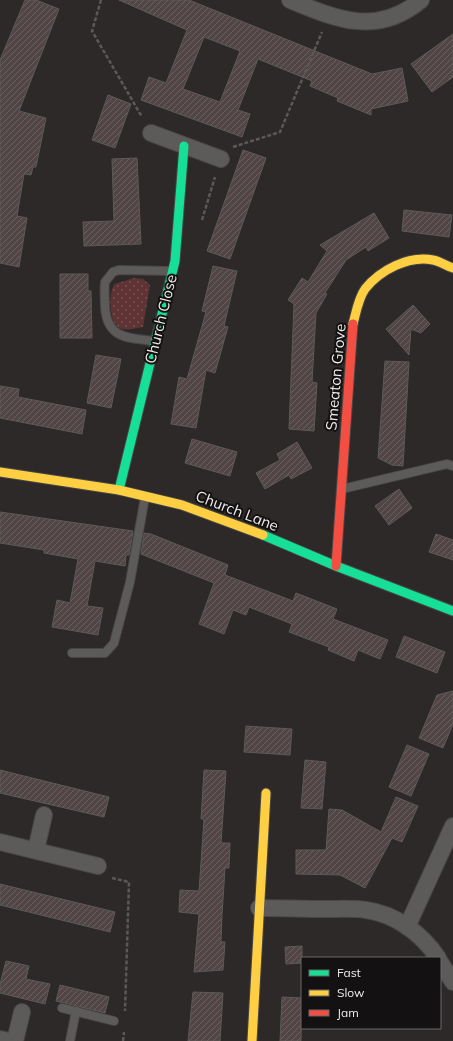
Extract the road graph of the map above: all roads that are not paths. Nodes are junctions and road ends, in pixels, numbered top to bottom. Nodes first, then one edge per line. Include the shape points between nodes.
1 (290, 0) edge
2 (421, 0) edge
3 (151, 132) road end
4 (184, 146) junction
5 (221, 158) road end
6 (453, 268) edge
7 (173, 271) junction
8 (155, 342) junction
9 (453, 466) edge
10 (0, 472) edge
11 (119, 490) junction
12 (341, 490) junction
13 (146, 495) junction
14 (336, 566) junction
15 (453, 611) edge
16 (72, 653) dead end
17 (266, 793) dead end
18 (44, 815) dead end
19 (453, 826) edge
20 (0, 842) edge
21 (36, 850) junction
22 (98, 866) road end
23 (259, 908) junction
24 (407, 927) junction
25 (437, 957) edge
26 (441, 964) edge
27 (453, 982) edge
28 (62, 1008) dead end
29 (76, 1011) junction
30 (22, 1012) dead end
31 (114, 1021) dead end
32 (0, 1039) edge
33 (9, 1041) edge
34 (15, 1041) edge
35 (70, 1041) edge
36 (252, 1041) edge

1 - 2 street via 329,16 366,23 388,19 408,11
3 - 4 street
4 - 5 street
4 - 7 street, Church Close
6 - 12 street, Smeaton Grove via 432,260 412,260 393,267 365,290 352,328
7 - 8 street, Church Close
7 - 8 lane via 119,270 113,272 105,282 105,313 110,327 120,336
8 - 11 street, Church Close
9 - 12 lane via 447,464
10 - 11 street, Church Lane
11 - 13 street, Church Lane
12 - 14 street, Smeaton Grove
13 - 14 street, Church Lane via 237,524
13 - 16 lane via 130,582 114,643 106,653
14 - 15 street, Church Lane
17 - 23 street
18 - 21 street
19 - 24 street
20 - 21 street
21 - 22 street
23 - 24 street via 366,910 384,914
23 - 36 street
24 - 25 street via 429,945
26 - 27 street
28 - 29 lane
29 - 31 lane
29 - 35 lane
30 - 34 street
32 - 33 street

